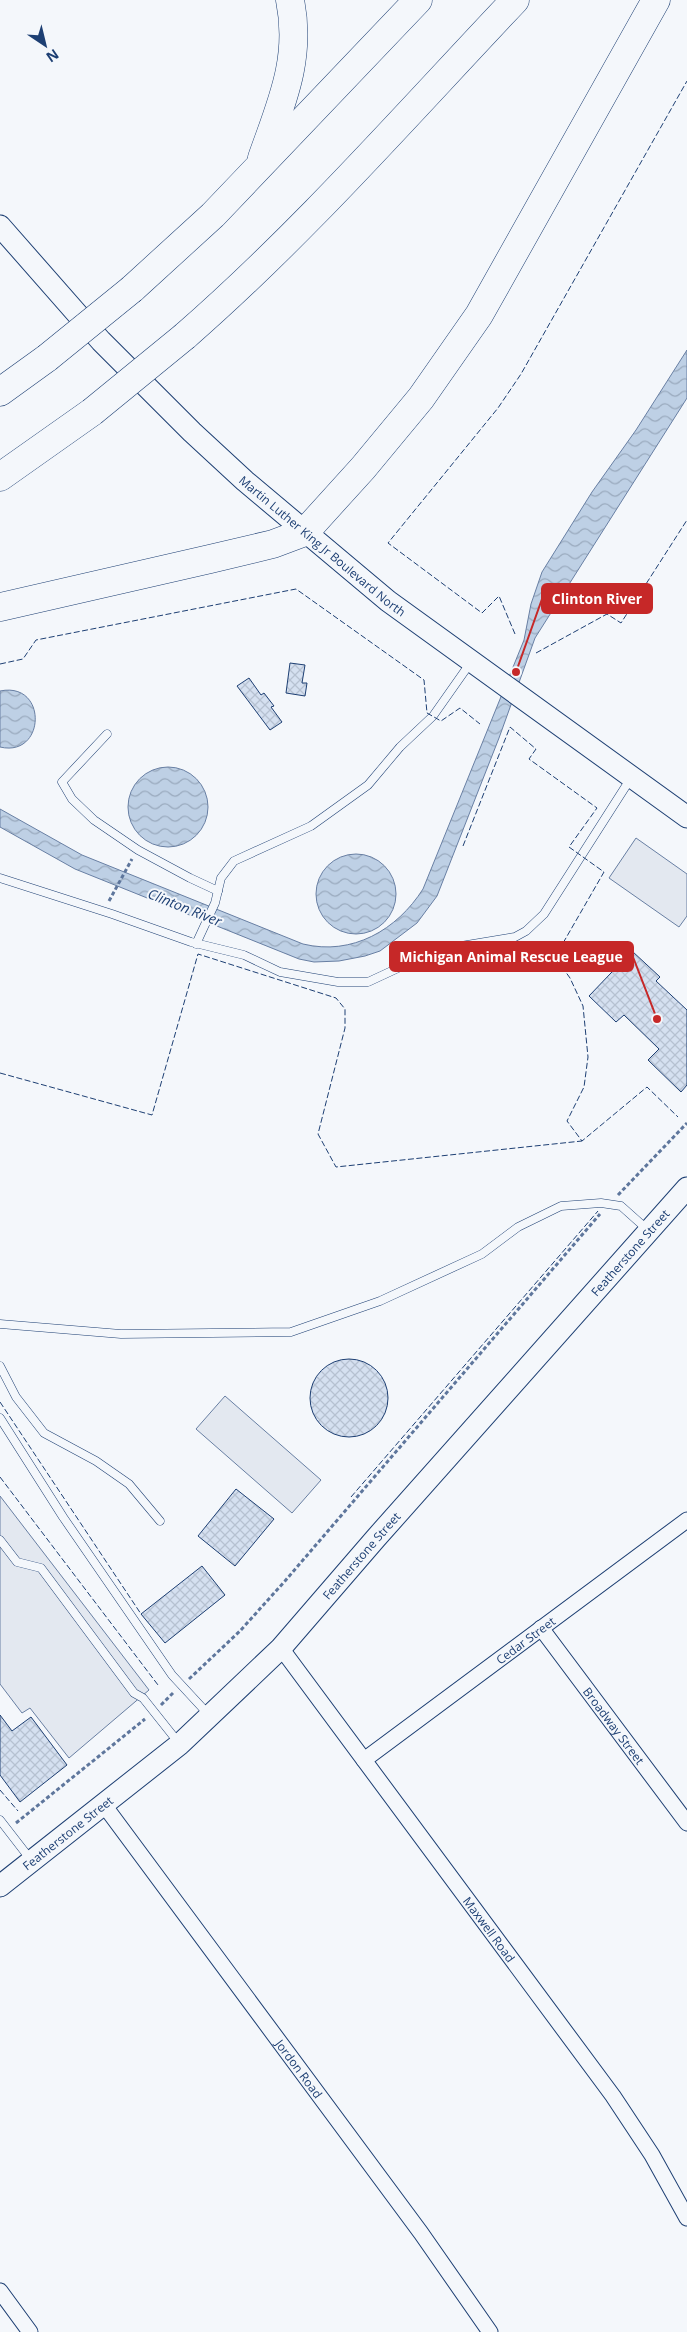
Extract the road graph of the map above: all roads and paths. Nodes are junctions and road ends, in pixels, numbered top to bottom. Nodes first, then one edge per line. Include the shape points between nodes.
1 (290, 0) edge
2 (418, 0) edge
3 (515, 0) edge
4 (656, 0) edge
5 (258, 168) junction
6 (0, 226) edge
7 (0, 392) edge
8 (0, 477) edge
9 (305, 532) junction
10 (0, 607) edge
11 (474, 664) junction
12 (107, 734) dead end
13 (631, 778) junction
14 (687, 817) edge
15 (125, 869) dead end
16 (0, 878) edge
17 (218, 891) junction
18 (108, 902) dead end
19 (196, 944) junction
20 (687, 1123) edge
21 (687, 1188) edge
22 (608, 1205) junction
23 (649, 1231) junction
24 (0, 1324) edge
25 (0, 1366) edge
26 (0, 1418) edge
27 (160, 1520) dead end
28 (687, 1520) edge
29 (0, 1540) edge
30 (542, 1628) junction
31 (281, 1648) junction
32 (190, 1678) dead end
33 (174, 1692) dead end
34 (161, 1706) dead end
35 (210, 1716) junction
36 (147, 1717) dead end
37 (180, 1744) junction
38 (364, 1760) junction
39 (104, 1806) junction
40 (0, 1820) edge
41 (15, 1823) dead end
42 (687, 1823) edge
43 (32, 1861) junction
44 (0, 1886) edge
45 (687, 2218) edge
46 (0, 2291) edge
47 (30, 2332) edge
48 (490, 2332) edge

1 - 5 highway via 294,42 292,66
2 - 5 highway
3 - 8 highway, bridge via 312,215 236,290 92,412
4 - 9 highway via 479,315 421,398
5 - 7 highway, bridge via 213,215 132,289
6 - 9 street, Martin Luther King Jr Boulevard North via 50,286 150,391 245,482
9 - 10 highway via 228,555
9 - 11 street, Martin Luther King Jr Boulevard North via 388,601
11 - 13 street, Martin Luther King Jr Boulevard North
11 - 17 lane via 433,716 400,747 368,785 311,826 234,861 221,878
12 - 17 lane via 62,782 72,799 94,820 138,850
13 - 14 street, Martin Luther King Jr Boulevard North
13 - 19 lane via 544,914 515,937 437,950 368,982 338,982 280,972 244,954
15 - 18 path
16 - 19 lane
17 - 19 lane
20 - 22 path
21 - 23 street, Featherstone Street
22 - 23 lane via 621,1206
22 - 24 lane via 561,1206 518,1227 482,1254 380,1301 292,1332 121,1334
22 - 32 path via 275,1594
23 - 31 street, Featherstone Street
25 - 27 lane via 16,1397 44,1433 96,1461 129,1484
26 - 35 lane via 63,1517 172,1675
28 - 30 street, Cedar Street
29 - 37 lane via 17,1562 41,1568 134,1693 143,1698
30 - 38 street, Cedar Street
30 - 42 street, Broadway Street
31 - 35 street, Featherstone Street
31 - 38 street, Maxwell Road
33 - 34 path
35 - 37 street, Featherstone Street
36 - 41 path
37 - 39 street, Featherstone Street
38 - 45 street, Maxwell Road via 634,2125
39 - 43 street, Featherstone Street
39 - 48 street, Jordon Road
40 - 43 lane
43 - 44 street, Featherstone Street
46 - 47 street

